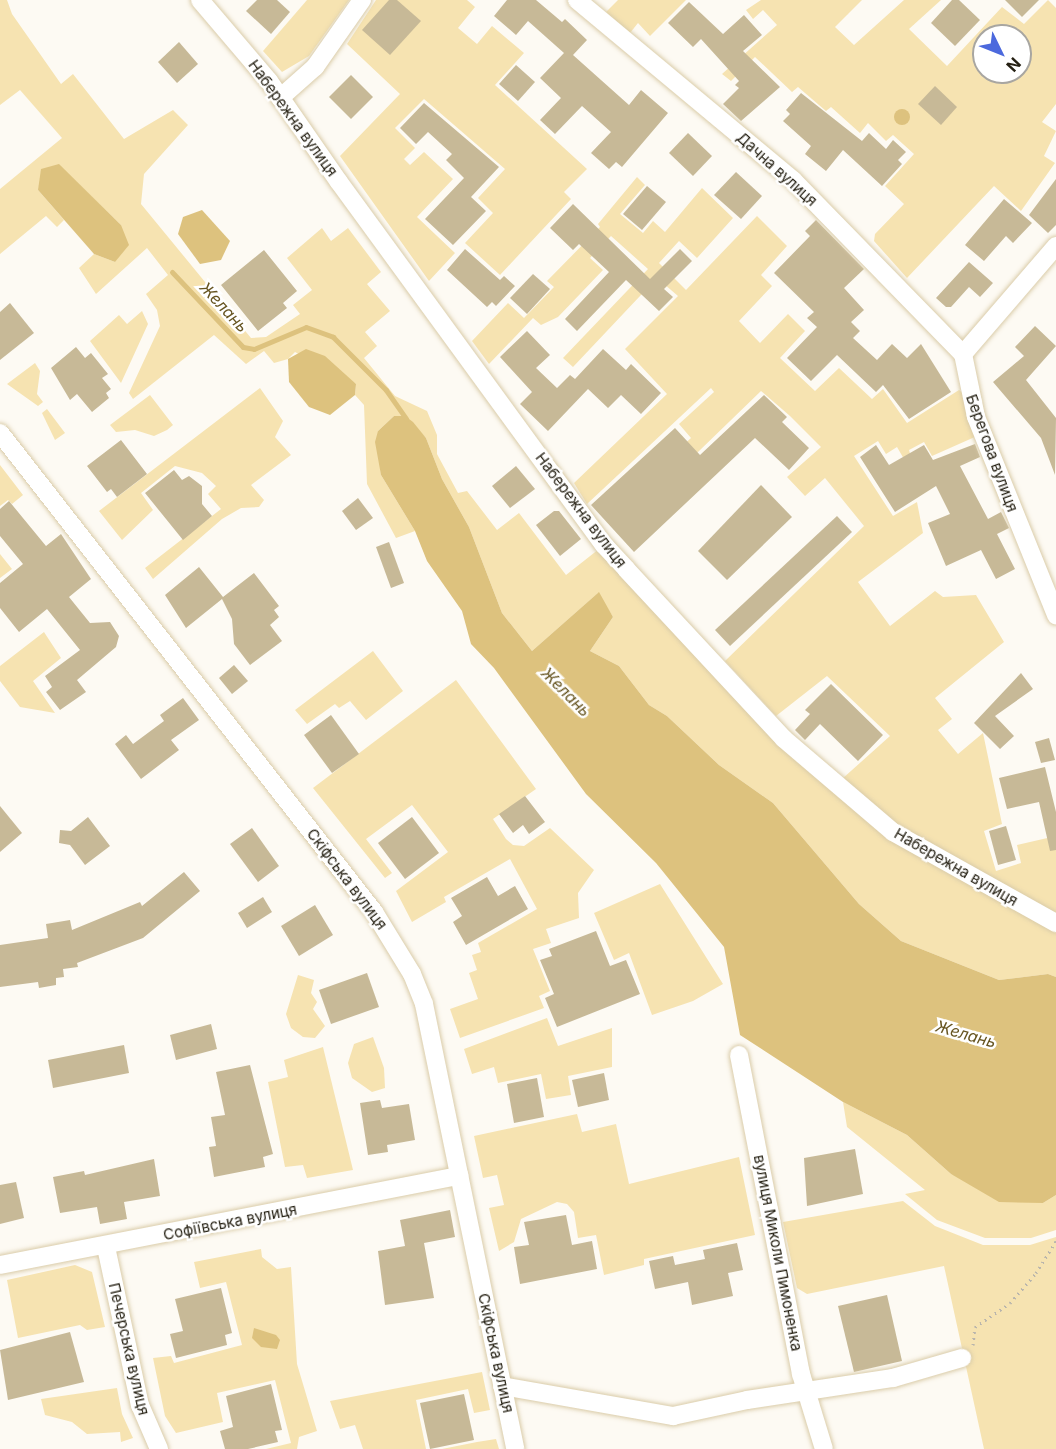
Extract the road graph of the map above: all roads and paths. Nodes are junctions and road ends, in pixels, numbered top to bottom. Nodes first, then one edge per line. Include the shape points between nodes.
1 (200, 0) edge
2 (362, 0) edge
3 (577, 0) edge
4 (280, 98) junction
5 (1056, 246) edge
6 (963, 354) junction
7 (0, 433) edge
8 (1056, 615) edge
9 (1056, 923) edge
10 (739, 1055) dead end
11 (459, 1176) junction
12 (1056, 1241) edge
13 (106, 1247) junction
14 (0, 1265) edge
15 (962, 1358) joint
16 (502, 1386) junction
17 (807, 1394) junction
18 (159, 1449) edge
19 (515, 1449) edge
20 (824, 1449) edge

1 - 4 street, Набережна вулиця
2 - 4 street via 315,67
3 - 6 street, Дачна вулиця via 793,180
4 - 9 street, Набережна вулиця via 604,545 776,730 893,832
5 - 6 street
6 - 8 street, Берегова вулиця via 976,417
7 - 11 street, Скіфська вулиця via 374,912 412,974 424,1004
10 - 17 street, вулиця Миколи Пимоненка
11 - 13 street, Софіївська вулиця
11 - 16 street, Скіфська вулиця
12 - 15 path via 1036,1273 1010,1303 975,1327 971,1350
13 - 14 street, Софіївська вулиця
13 - 18 street, Печерська вулиця via 140,1406
15 - 17 street via 893,1378
16 - 17 street via 673,1416 747,1400
16 - 19 street, Скіфська вулиця
17 - 20 street, вулиця Миколи Пимоненка

